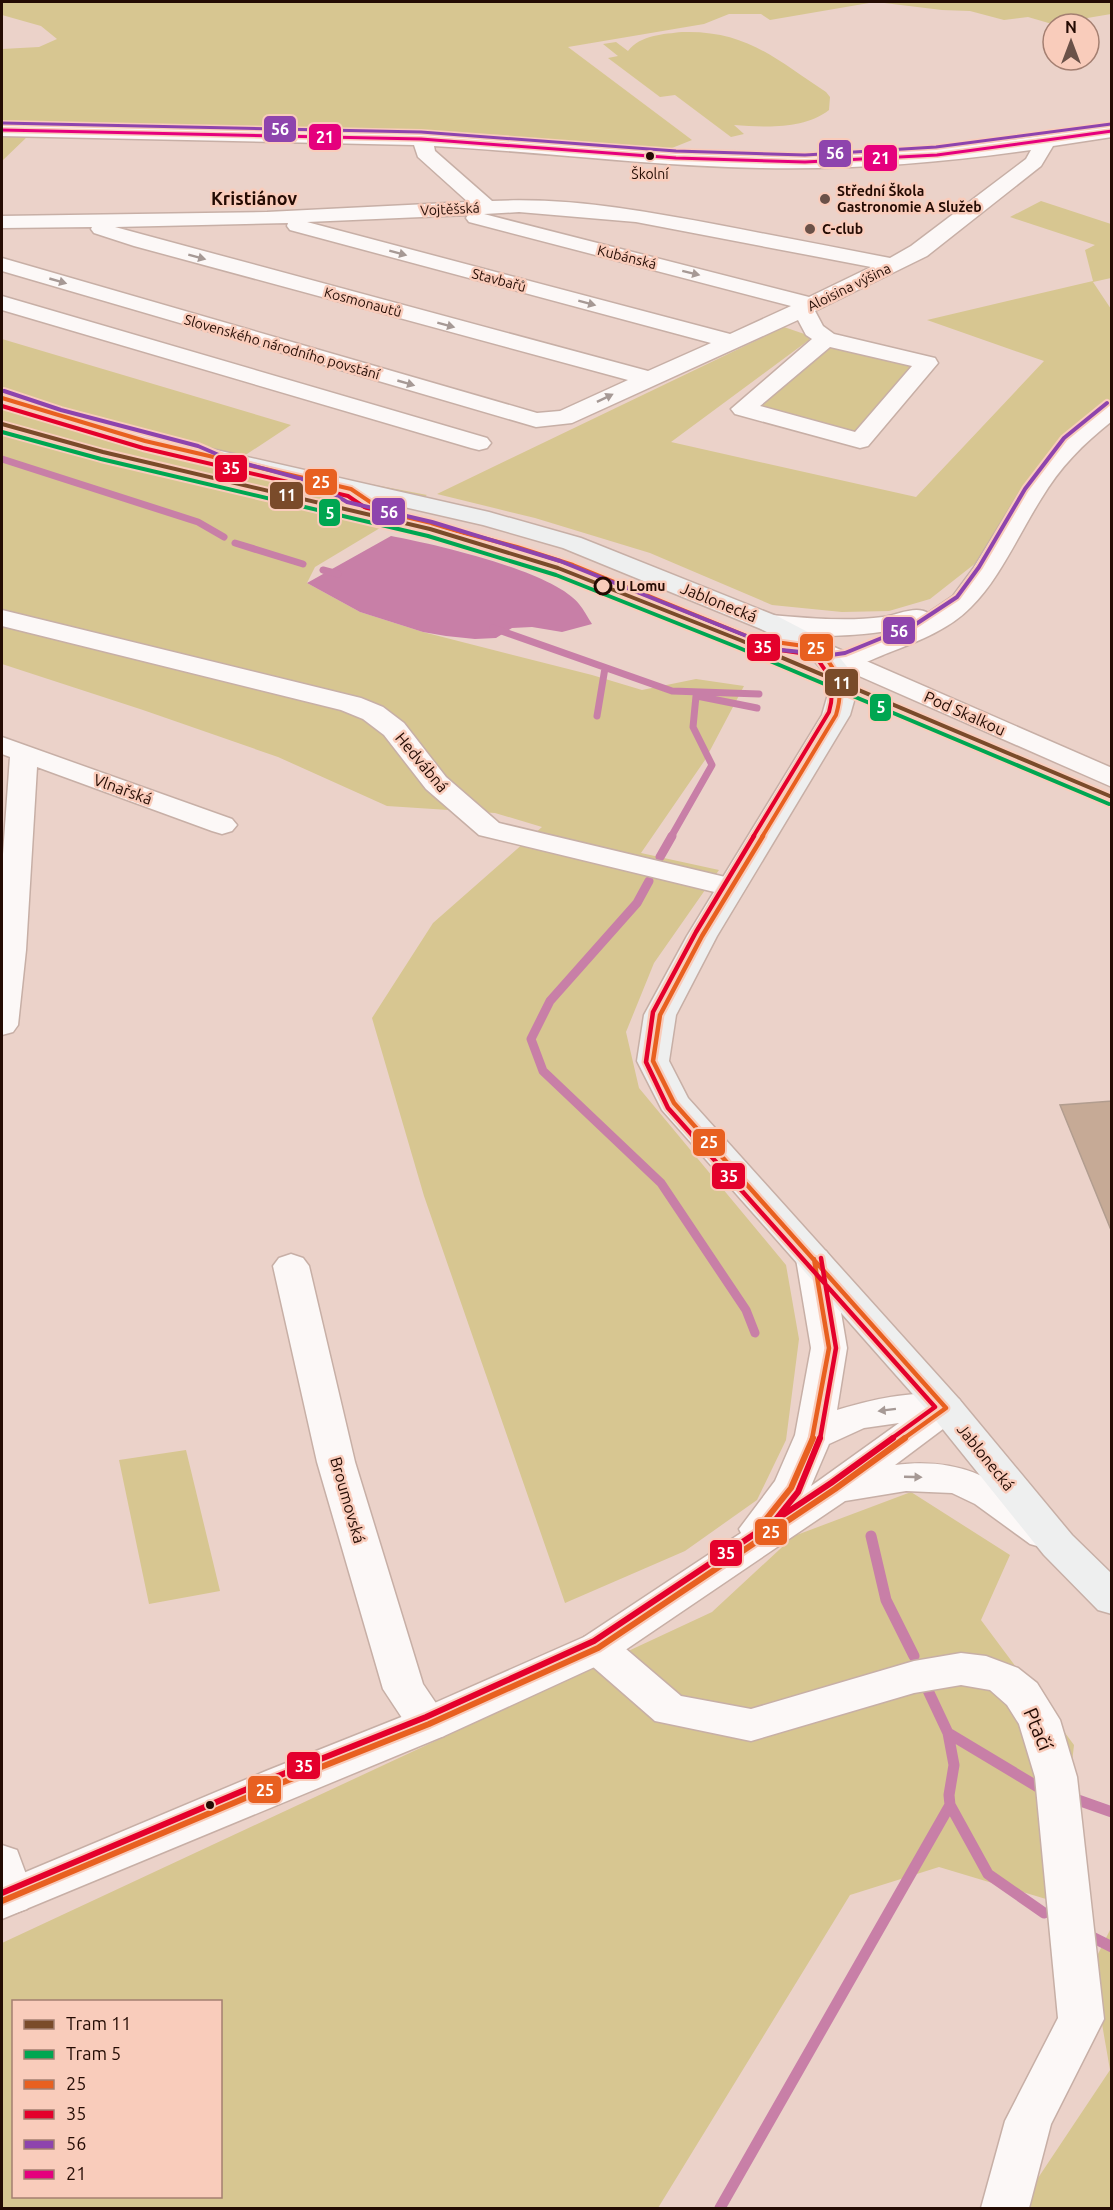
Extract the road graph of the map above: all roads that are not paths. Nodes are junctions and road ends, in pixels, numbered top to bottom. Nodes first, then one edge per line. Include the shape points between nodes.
1 (2, 130) edge
2 (1112, 131) edge
3 (423, 139) junction
4 (1045, 142) junction
5 (1100, 152) dead end
6 (486, 207) junction
7 (442, 210) junction
8 (267, 218) junction
9 (2, 222) edge
10 (80, 222) junction
11 (2, 264) edge
12 (893, 265) junction
13 (2, 303) edge
14 (814, 321) junction
15 (731, 341) junction
16 (647, 378) junction
17 (2, 398) edge
18 (1112, 409) edge
19 (564, 418) joint
20 (479, 443) dead end
21 (962, 602) junction
22 (2, 618) edge
23 (770, 623) junction
24 (832, 657) junction
25 (13, 749) edge
26 (1112, 779) edge
27 (222, 825) dead end
28 (731, 887) junction
29 (7, 949) edge
30 (2, 1025) edge
31 (814, 1259) junction
32 (291, 1266) dead end
33 (946, 1408) junction
34 (814, 1435) junction
35 (835, 1489) junction
36 (1058, 1545) junction
37 (741, 1551) junction
38 (1112, 1599) edge
39 (598, 1648) junction
40 (429, 1724) junction
41 (5, 1887) edge
42 (1005, 2208) edge

1 - 3 street
2 - 4 street
3 - 4 street via 760,162 920,157
3 - 6 street via 425,153
4 - 5 street
4 - 12 street, Aloisina výšina via 1034,162 919,251
6 - 7 street, Vojtěšská
6 - 12 street, Vojtěšská via 575,209 636,216
7 - 8 street, Vojtěšská
7 -> 14 street, Kubánská
8 - 10 street, Vojtěšská
8 -> 15 street, Stavbařů
9 - 10 street, Vojtěšská
10 -> 16 street, Kosmonautů via 141,242
11 -> 19 street, Slovenského národního povstání via 536,420
12 - 14 street, Aloisina výšina
13 - 20 street
14 - 14 street via 927,363 860,441 743,410
14 - 15 street, Aloisina výšina via 768,325
15 - 16 street, Aloisina výšina
19 -> 16 street, Aloisina výšina
17 - 23 main road, Jablonecká via 145,441 489,519 554,538
18 - 21 street via 1070,443
21 - 23 street via 895,624 827,628
21 - 24 street via 920,631
22 - 28 street, Hedvábná via 351,704 373,713 394,729 436,783 489,829
23 - 24 main road, Jablonecká
24 - 26 street, Pod Skalkou
24 - 28 main road, Jablonecká via 844,687 836,715
25 - 27 street, Vlnařská
25 - 29 street, Vlnařská
28 - 31 main road, Jablonecká via 660,1015 653,1061 674,1103
29 - 30 street, Vlnařská
31 - 33 main road, Jablonecká
31 - 34 street via 829,1348
32 - 40 street, Broumovská via 336,1462 400,1677
33 -> 34 street via 868,1413 840,1421
33 - 35 street
33 - 36 main road, Jablonecká
34 - 37 street via 790,1488
35 -> 36 street via 902,1476 971,1485
35 - 37 street
36 - 38 main road, Jablonecká
37 - 39 street
39 - 40 street
39 - 42 street, Ptačí via 670,1710 751,1725 914,1677 961,1669 1004,1679 1022,1694 1038,1720 1056,1777 1081,2019 1028,2121
40 - 41 street

